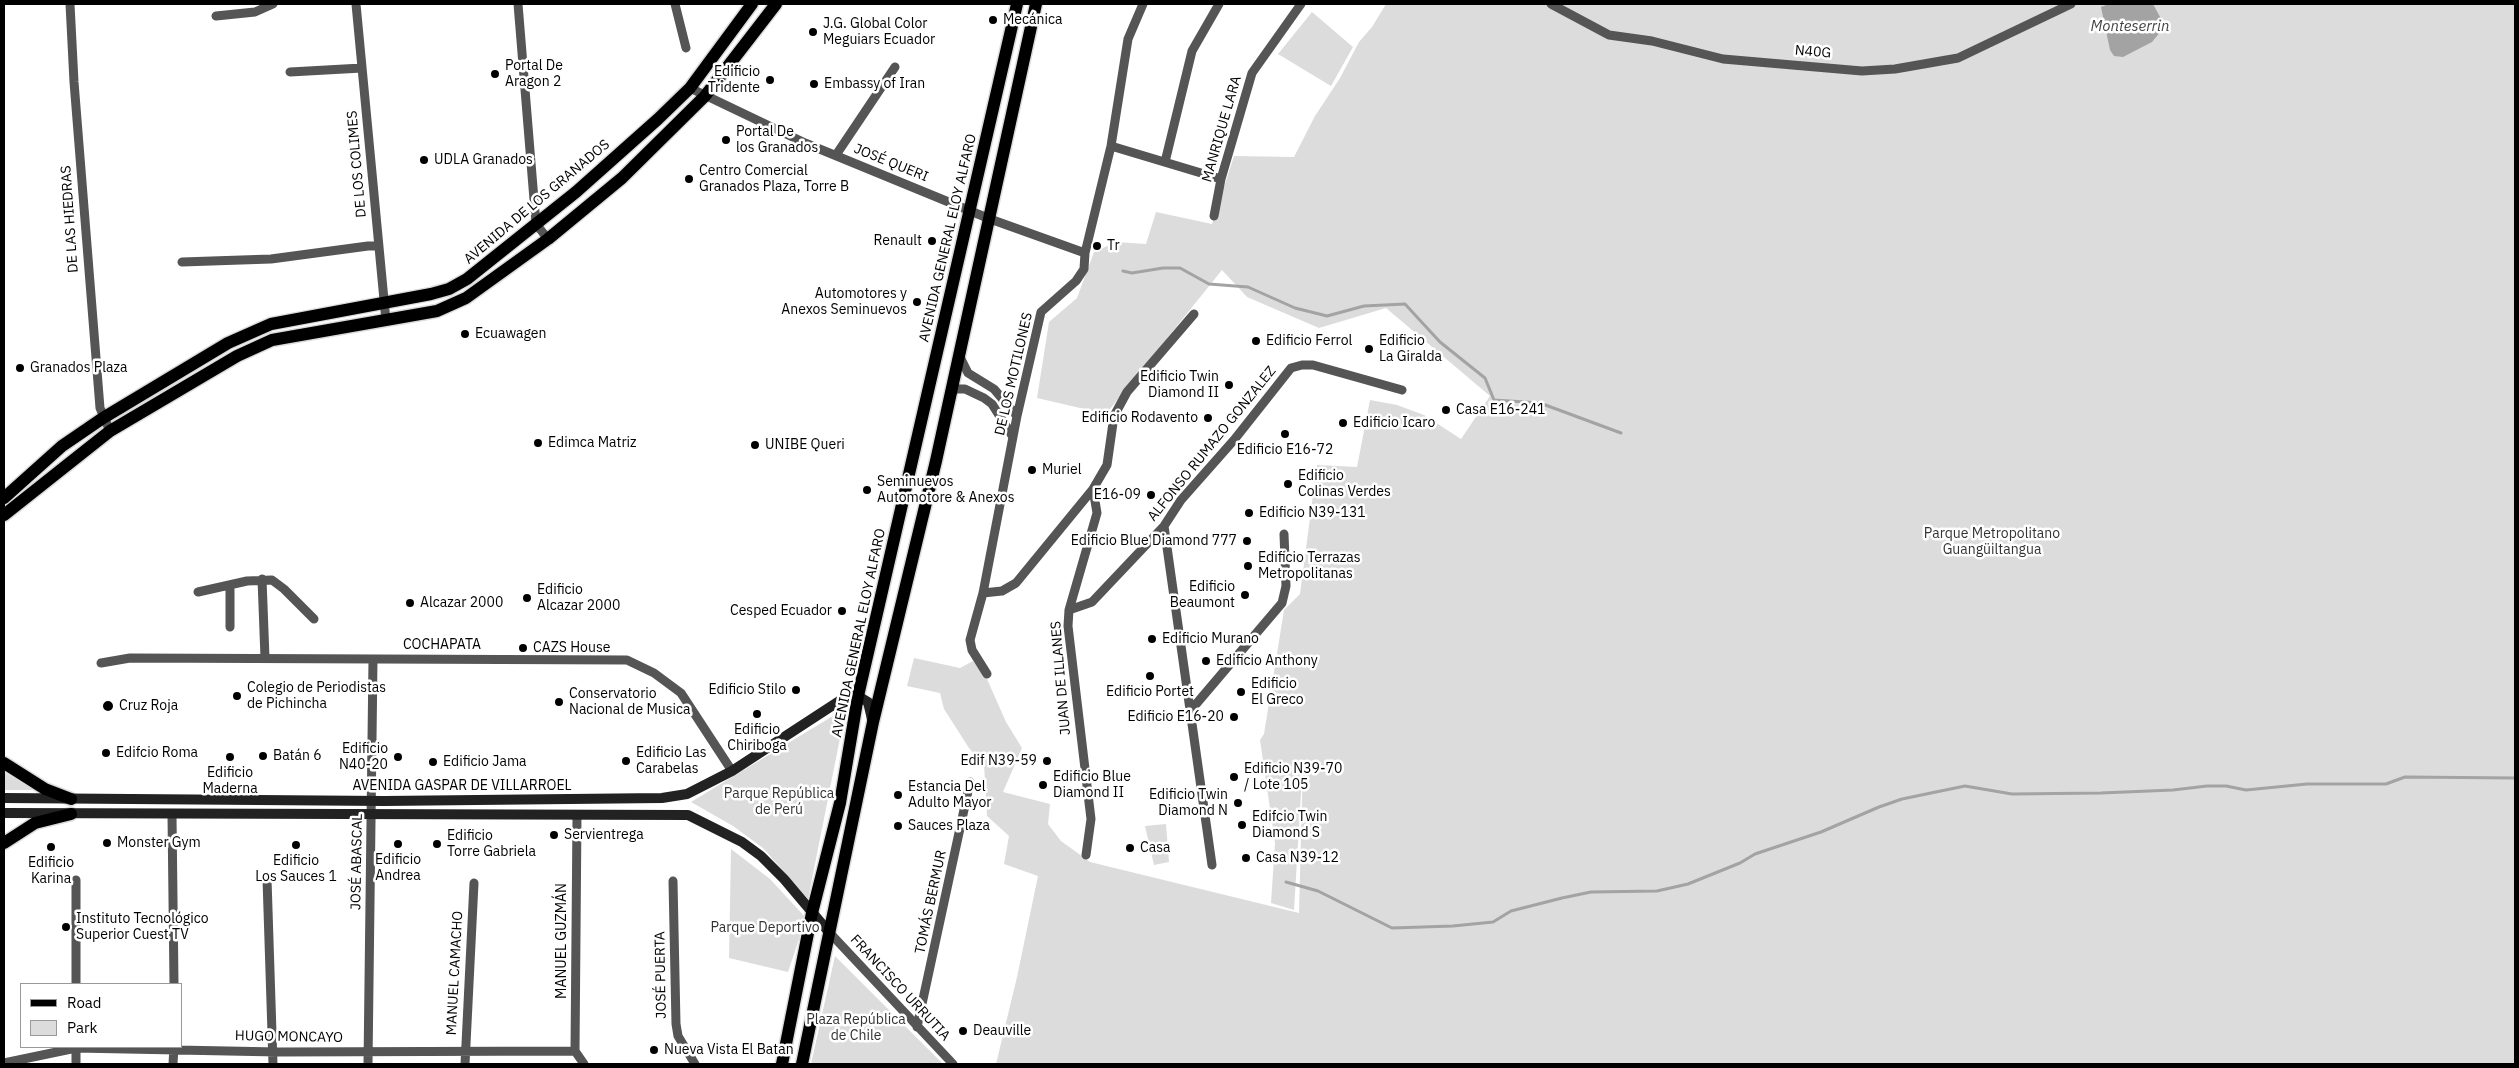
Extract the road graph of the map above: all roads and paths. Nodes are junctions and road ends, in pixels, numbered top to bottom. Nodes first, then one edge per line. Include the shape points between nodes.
1 (70, 4) edge
2 (273, 4) edge
3 (356, 4) edge
4 (518, 4) edge
5 (675, 4) edge
6 (752, 4) edge
7 (776, 4) edge
8 (1017, 4) edge
9 (1036, 4) edge
10 (1142, 4) edge
11 (1219, 4) edge
12 (1301, 4) edge
13 (1551, 4) edge
14 (2071, 4) edge
15 (216, 16) dead end
16 (686, 48) dead end
17 (895, 67) dead end
18 (362, 68) junction
19 (290, 72) dead end
20 (1000, 79) junction
21 (1020, 82) junction
22 (690, 88) junction
23 (705, 96) junction
24 (1111, 146) junction
25 (836, 155) junction
26 (1165, 162) junction
27 (1221, 179) junction
28 (970, 209) junction
29 (1214, 216) dead end
30 (990, 219) junction
31 (536, 224) junction
32 (548, 239) junction
33 (379, 246) junction
34 (1086, 254) junction
35 (182, 262) dead end
36 (384, 303) junction
37 (1194, 314) dead end
38 (386, 321) junction
39 (959, 355) junction
40 (951, 390) junction
41 (1402, 390) dead end
42 (1016, 416) junction
43 (103, 418) junction
44 (110, 431) junction
45 (1013, 437) junction
46 (1093, 489) junction
47 (4, 498) edge
48 (4, 515) edge
49 (1164, 526) junction
50 (1284, 534) dead end
51 (262, 579) junction
52 (230, 585) junction
53 (198, 592) dead end
54 (983, 593) junction
55 (1069, 610) junction
56 (314, 619) dead end
57 (230, 627) dead end
58 (265, 658) junction
59 (373, 659) junction
60 (101, 664) dead end
61 (987, 674) dead end
62 (858, 696) junction
63 (1191, 710) junction
64 (873, 722) junction
65 (4, 764) edge
66 (732, 772) junction
67 (970, 782) dead end
68 (687, 794) junction
69 (4, 798) edge
70 (70, 798) junction
71 (662, 798) junction
72 (372, 801) junction
73 (4, 813) edge
74 (71, 814) junction
75 (172, 814) junction
76 (662, 814) junction
77 (577, 815) junction
78 (688, 815) junction
79 (372, 816) junction
80 (4, 843) edge
81 (1086, 855) dead end
82 (1212, 865) dead end
83 (267, 879) dead end
84 (76, 880) dead end
85 (673, 881) dead end
86 (474, 883) dead end
87 (812, 913) junction
88 (828, 931) junction
89 (76, 983) edge
90 (174, 983) edge
91 (917, 1027) junction
92 (76, 1048) edge
93 (174, 1048) edge
94 (273, 1051) junction
95 (368, 1051) junction
96 (465, 1051) junction
97 (575, 1051) junction
98 (4, 1063) edge
99 (76, 1064) edge
100 (173, 1064) edge
101 (273, 1064) edge
102 (368, 1064) edge
103 (465, 1064) edge
104 (584, 1064) edge
105 (695, 1064) edge
106 (782, 1064) edge
107 (802, 1064) edge
108 (953, 1064) edge

1 - 43 street, DE LAS HIEDRAS via 91,316
2 - 15 street via 255,12
3 - 18 street, DE LOS COLIMES
4 - 31 street
5 - 16 street
6 - 22 main road, AVENIDA DE LOS GRANADOS
7 - 23 main road
8 - 20 main road, AVENIDA GENERAL ELOY ALFARO
9 - 21 main road
10 - 24 street, DE LOS MOTILONES via 1128,39
11 - 26 street via 1192,51
12 - 27 street, MANRIQUE LARA via 1252,73
13 - 14 street, N40G via 1609,35 1652,41 1723,59 1862,70 1958,58
17 - 25 street
18 - 19 street
18 - 33 street, DE LOS COLIMES
20 - 21 main road via 1008,88
20 - 28 main road, AVENIDA GENERAL ELOY ALFARO
21 - 30 main road
22 - 23 street, JOSÉ QUERI
22 - 31 main road, AVENIDA DE LOS GRANADOS via 616,157
23 - 25 street, JOSÉ QUERI
23 - 32 main road via 622,178
24 - 26 street
24 - 34 street, DE LOS MOTILONES
25 - 28 street, JOSÉ QUERI
26 - 27 street
27 - 29 street, MANRIQUE LARA
28 - 30 street, JOSÉ QUERI
28 - 62 main road, AVENIDA GENERAL ELOY ALFARO
30 - 34 street, JOSÉ QUERI
30 - 39 main road
31 - 32 street
31 - 36 main road, AVENIDA DE LOS GRANADOS via 484,268 449,289
32 - 38 main road via 455,304
33 - 35 street via 271,258
33 - 36 street, DE LOS COLIMES
34 - 42 street, DE LOS MOTILONES via 1082,276 1041,312
36 - 38 street, DE LOS COLIMES
36 - 43 main road, AVENIDA DE LOS GRANADOS via 272,324 228,344
37 - 46 street via 1127,392 1114,416 1107,465
38 - 44 main road via 272,340 237,356
39 - 40 main road
39 - 42 street via 968,373 994,389
40 - 45 street via 965,389 992,404
40 - 64 main road
41 - 49 street, ALFONSO RUMAZO GONZALEZ via 1313,365 1291,368 1234,440 1180,500
42 - 45 street, DE LOS MOTILONES
43 - 44 street, DE LAS HIEDRAS
43 - 47 main road, AVENIDA DE LOS GRANADOS via 62,446
44 - 48 main road
45 - 54 street, DE LOS MOTILONES
46 - 54 street via 1016,583 1002,591
46 - 55 street, JUAN DE ILLANES via 1096,513
49 - 55 street, ALFONSO RUMAZO GONZALEZ via 1092,602
49 - 63 street
50 - 63 street via 1286,586 1282,603
51 - 52 street
51 - 56 street via 272,580 284,589
51 - 58 street
52 - 53 street
52 - 57 street
54 - 61 street, DE LOS MOTILONES via 970,640 972,650
55 - 81 street, JUAN DE ILLANES via 1075,700 1092,818
58 - 59 street, COCHAPATA
58 - 60 street, COCHAPATA via 130,658
59 - 66 street, COCHAPATA via 627,660 654,673 681,693
59 - 72 street, JOSÉ ABASCAL
62 - 64 main road via 868,702
62 - 66 main road, AVENIDA GASPAR DE VILLARROEL via 837,700
62 - 87 main road, AVENIDA GENERAL ELOY ALFARO via 840,802
63 - 82 street
64 - 88 main road
65 - 70 main road via 45,789
66 - 68 main road, AVENIDA GASPAR DE VILLARROEL
67 - 91 street, TOMÁS BERMUR
68 - 71 main road, AVENIDA GASPAR DE VILLARROEL
68 - 78 main road via 684,809
69 - 70 main road, AVENIDA GASPAR DE VILLARROEL
70 - 72 main road, AVENIDA GASPAR DE VILLARROEL
71 - 72 main road, AVENIDA GASPAR DE VILLARROEL
71 - 76 main road via 665,804
72 - 79 street, JOSÉ ABASCAL
73 - 74 main road
74 - 75 main road
74 - 80 main road via 35,823
75 - 79 main road
75 - 90 street
76 - 77 main road
76 - 78 main road
77 - 79 main road
77 - 97 street, MANUEL GUZMÁN
78 - 87 main road via 742,842 761,856
79 - 95 street, JOSÉ ABASCAL
83 - 94 street
84 - 89 street
85 - 105 street, JOSÉ PUERTA via 676,1024 678,1036
86 - 96 street, MANUEL CAMACHO
87 - 88 main road
87 - 106 main road, AVENIDA GENERAL ELOY ALFARO
88 - 91 street, FRANCISCO URRUTIA
88 - 107 main road
91 - 108 street, FRANCISCO URRUTIA
92 - 93 street, HUGO MONCAYO
92 - 98 street, HUGO MONCAYO
92 - 99 street
93 - 94 street, HUGO MONCAYO
93 - 100 street
94 - 95 street, HUGO MONCAYO
94 - 101 street
95 - 96 street, HUGO MONCAYO
95 - 102 street, JOSÉ ABASCAL
96 - 97 street, HUGO MONCAYO
96 - 103 street, MANUEL CAMACHO
97 - 104 street

